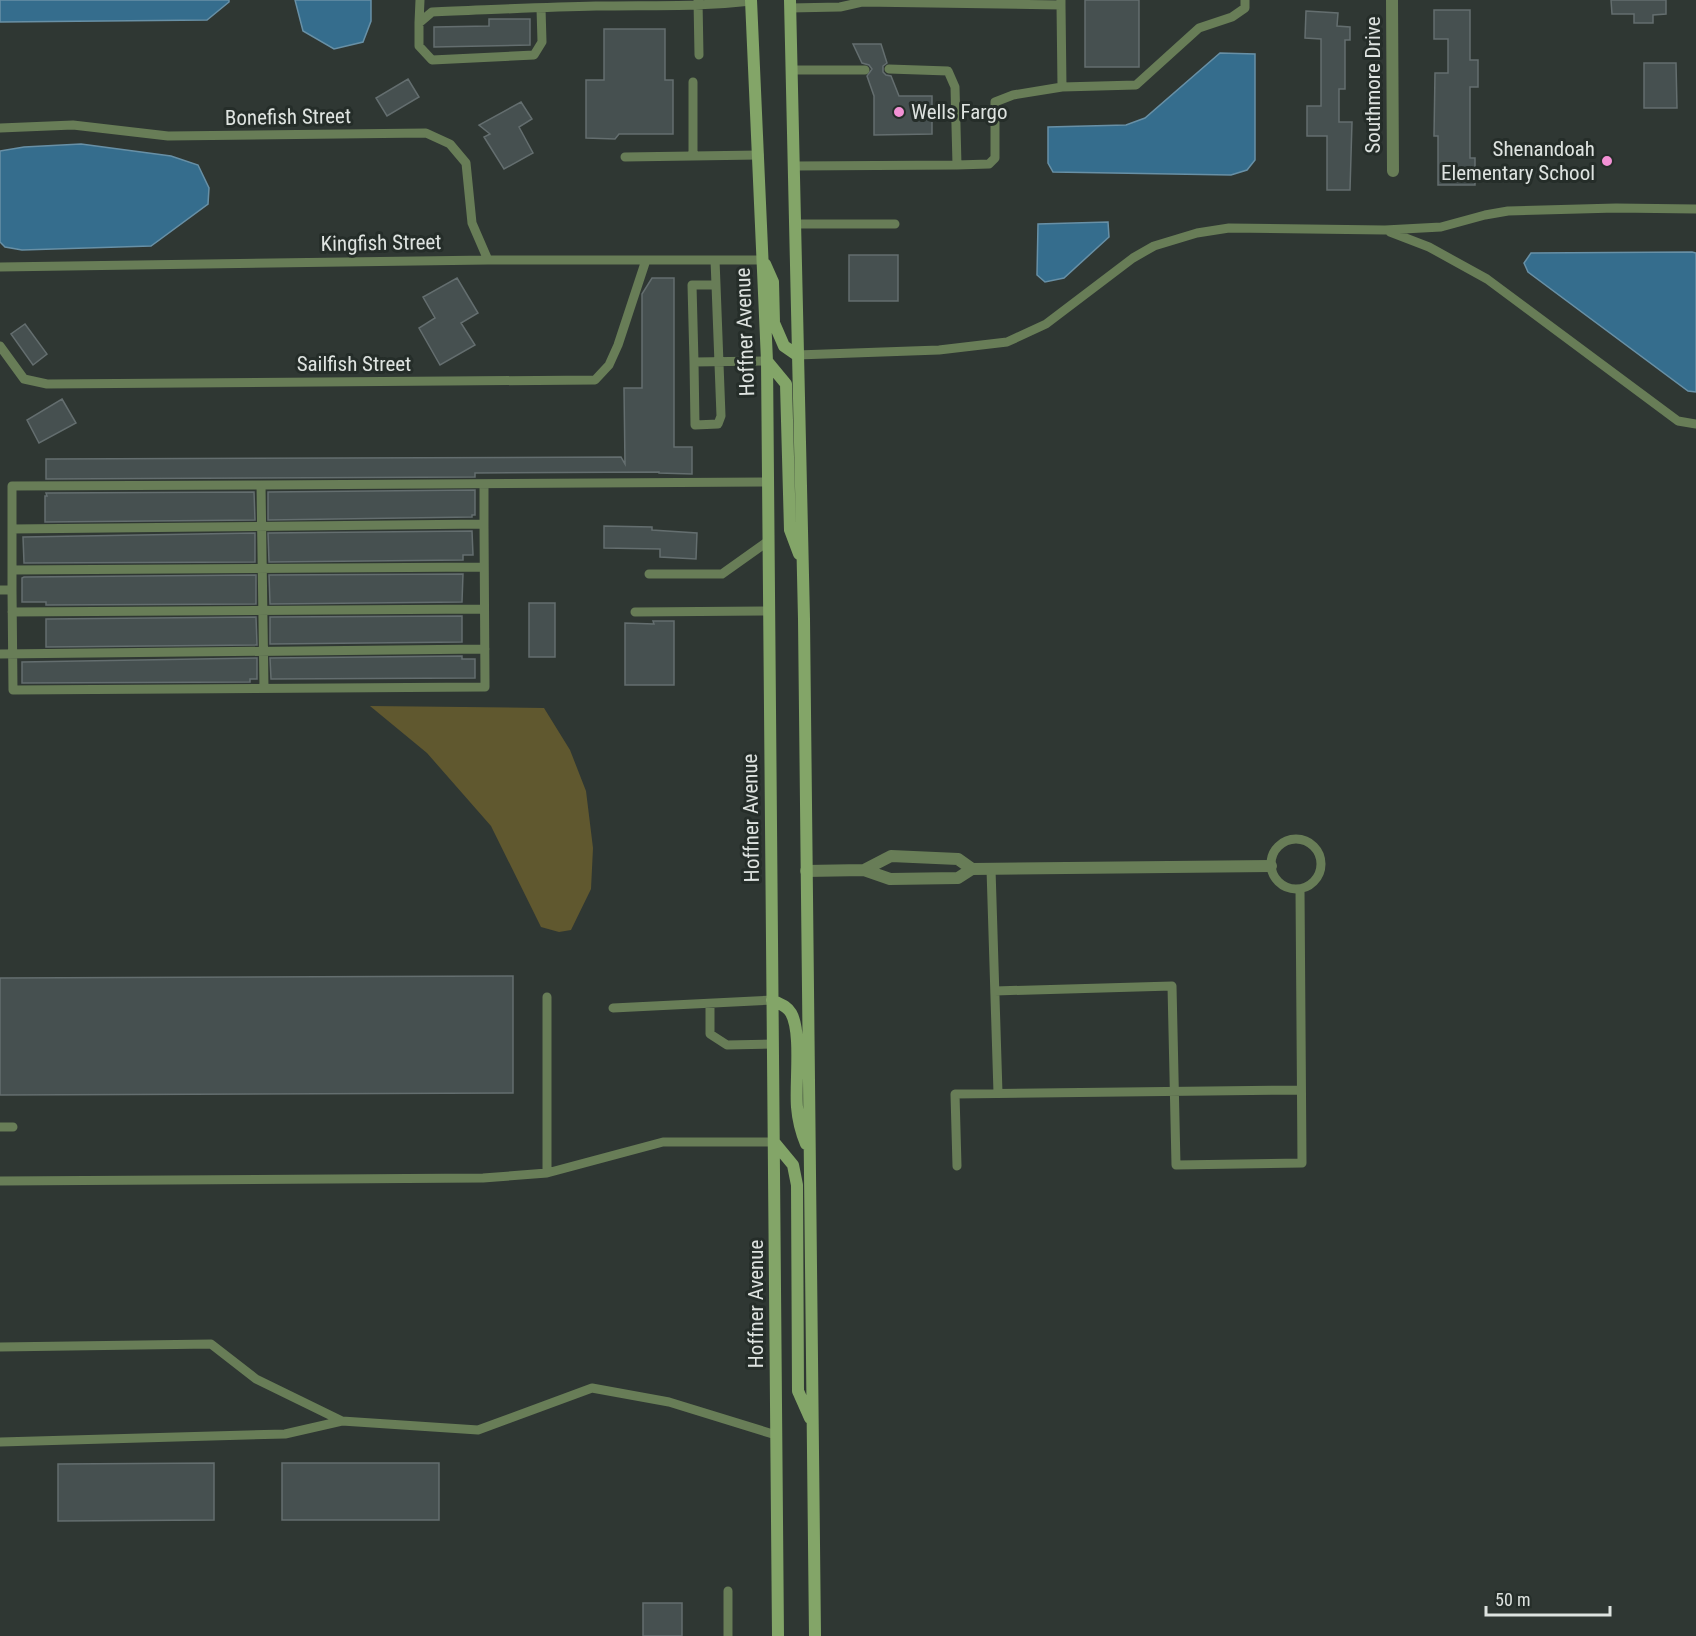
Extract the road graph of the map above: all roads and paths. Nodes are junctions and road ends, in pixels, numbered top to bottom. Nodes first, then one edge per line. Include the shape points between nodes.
1 (420, 0) edge
2 (1245, 0) edge
3 (1392, 0) edge
4 (751, 1) edge
5 (698, 2) edge
6 (598, 3) edge
7 (840, 3) edge
8 (1061, 3) edge
9 (556, 4) edge
10 (790, 4) edge
11 (541, 8) junction
12 (419, 23) junction
13 (699, 55) dead end
14 (889, 69) dead end
15 (791, 70) junction
16 (865, 70) dead end
17 (693, 82) dead end
18 (1062, 87) junction
19 (0, 128) edge
20 (693, 155) junction
21 (759, 155) junction
22 (625, 157) dead end
23 (957, 165) junction
24 (795, 166) junction
25 (1393, 171) dead end
26 (1696, 209) edge
27 (795, 224) junction
28 (895, 224) dead end
29 (1385, 230) junction
30 (488, 260) junction
31 (715, 260) junction
32 (646, 261) junction
33 (763, 261) junction
34 (0, 267) edge
35 (717, 285) junction
36 (0, 346) edge
37 (797, 355) junction
38 (720, 361) junction
39 (767, 361) junction
40 (694, 362) junction
41 (1696, 424) edge
42 (768, 482) junction
43 (484, 484) junction
44 (261, 485) junction
45 (484, 524) junction
46 (262, 526) junction
47 (12, 528) junction
48 (767, 542) junction
49 (802, 564) junction
50 (484, 567) junction
51 (262, 568) junction
52 (12, 570) junction
53 (649, 574) dead end
54 (0, 590) edge
55 (12, 590) junction
56 (484, 609) junction
57 (263, 610) junction
58 (769, 611) junction
59 (12, 612) junction
60 (635, 612) dead end
61 (485, 649) junction
62 (263, 652) junction
63 (0, 654) edge
64 (12, 654) junction
65 (264, 688) junction
66 (1271, 866) junction
67 (991, 869) junction
68 (864, 870) junction
69 (972, 870) junction
70 (807, 871) junction
71 (1300, 889) junction
72 (995, 991) junction
73 (547, 997) dead end
74 (772, 1000) junction
75 (710, 1004) junction
76 (613, 1008) dead end
77 (773, 1044) junction
78 (1301, 1090) junction
79 (1174, 1091) junction
80 (998, 1093) junction
81 (0, 1127) edge
82 (13, 1127) dead end
83 (774, 1142) junction
84 (810, 1154) junction
85 (957, 1166) dead end
86 (548, 1173) junction
87 (0, 1181) edge
88 (0, 1347) edge
89 (342, 1421) junction
90 (813, 1424) junction
91 (777, 1435) junction
92 (0, 1442) edge
93 (728, 1591) dead end
94 (728, 1636) edge
95 (778, 1636) edge
96 (815, 1636) edge

1 - 12 lane
2 - 18 lane via 1245,8 1232,17 1199,27 1136,85
3 - 25 street, Southmore Drive
4 - 5 lane
4 - 21 main road, Hoffner Avenue
5 - 6 lane
5 - 13 lane
6 - 9 lane
7 - 8 lane
7 - 10 lane
8 - 18 lane
9 - 11 lane
10 - 15 main road
11 - 12 lane via 432,12
11 - 12 lane via 542,42 534,56 432,60 419,46
14 - 23 lane via 948,71 955,87
15 - 16 lane
15 - 24 main road
17 - 20 lane
18 - 23 lane via 995,102 995,158 989,164
19 - 30 lane, Bonefish Street via 73,125 168,136 426,133 450,144 466,163 472,223
20 - 21 lane
20 - 22 lane
21 - 33 main road, Hoffner Avenue
23 - 24 lane
24 - 27 main road
26 - 29 lane via 1508,211 1441,227
27 - 28 lane
27 - 37 main road
29 - 37 lane via 1229,228 1197,232 1133,258 1046,324 1007,342 939,350
29 - 41 lane via 1429,247 1487,279 1678,420
30 - 32 lane, Kingfish Street
30 - 34 lane, Kingfish Street
31 - 32 lane, Kingfish Street
31 - 33 lane, Kingfish Street
31 - 35 lane
32 - 36 lane, Sailfish Street via 618,345 609,365 595,380 47,384 24,379
33 - 37 main road via 773,282 774,323 784,346
33 - 39 main road, Hoffner Avenue
35 - 38 lane
35 - 40 lane via 692,285
37 - 49 main road
38 - 39 lane
38 - 40 lane
38 - 40 lane via 718,424 695,425
39 - 42 main road, Hoffner Avenue
39 - 49 main road via 786,384 790,530
42 - 43 lane
42 - 48 main road, Hoffner Avenue
43 - 44 lane
43 - 45 lane
44 - 46 lane
44 - 47 lane via 12,486
45 - 46 lane
45 - 50 lane
46 - 47 lane
46 - 51 lane
47 - 52 lane
48 - 53 lane via 722,574
48 - 58 main road, Hoffner Avenue
49 - 70 main road
50 - 51 lane
50 - 56 lane
51 - 52 lane
51 - 57 lane
52 - 55 lane
54 - 55 lane
55 - 59 lane
56 - 57 lane
56 - 61 lane
57 - 59 lane
57 - 62 lane
58 - 60 lane
58 - 74 main road, Hoffner Avenue
59 - 64 lane
61 - 62 lane
61 - 65 lane via 485,687
62 - 64 lane
62 - 65 lane
63 - 64 lane
64 - 65 lane via 14,690
66 - 67 street
66 - 71 lane via 1277,881
66 - 71 lane via 1282,844 1297,839 1312,845 1318,851 1321,867 1314,882
67 - 69 street
67 - 72 lane
68 - 69 street via 890,879 958,878
68 - 69 street via 891,856 958,859
68 - 70 street
70 - 84 main road
71 - 78 lane
72 - 79 lane via 1172,986
72 - 80 lane
73 - 86 lane
74 - 75 lane
74 - 77 main road, Hoffner Avenue
74 - 84 main road via 784,1005 792,1015 797,1106
75 - 76 lane
75 - 77 lane via 710,1034 728,1045
77 - 83 main road, Hoffner Avenue
78 - 79 lane
78 - 79 lane via 1302,1163 1176,1165
79 - 80 lane
80 - 85 lane via 955,1094
81 - 82 lane
83 - 86 lane via 663,1142
83 - 90 main road via 793,1165 797,1185 798,1391
83 - 91 main road, Hoffner Avenue
84 - 90 main road
86 - 87 lane via 483,1178
88 - 89 lane via 211,1344 256,1378
89 - 91 lane via 478,1430 592,1388 669,1402
89 - 92 lane via 285,1434
90 - 96 main road
91 - 95 main road, Hoffner Avenue
93 - 94 lane

